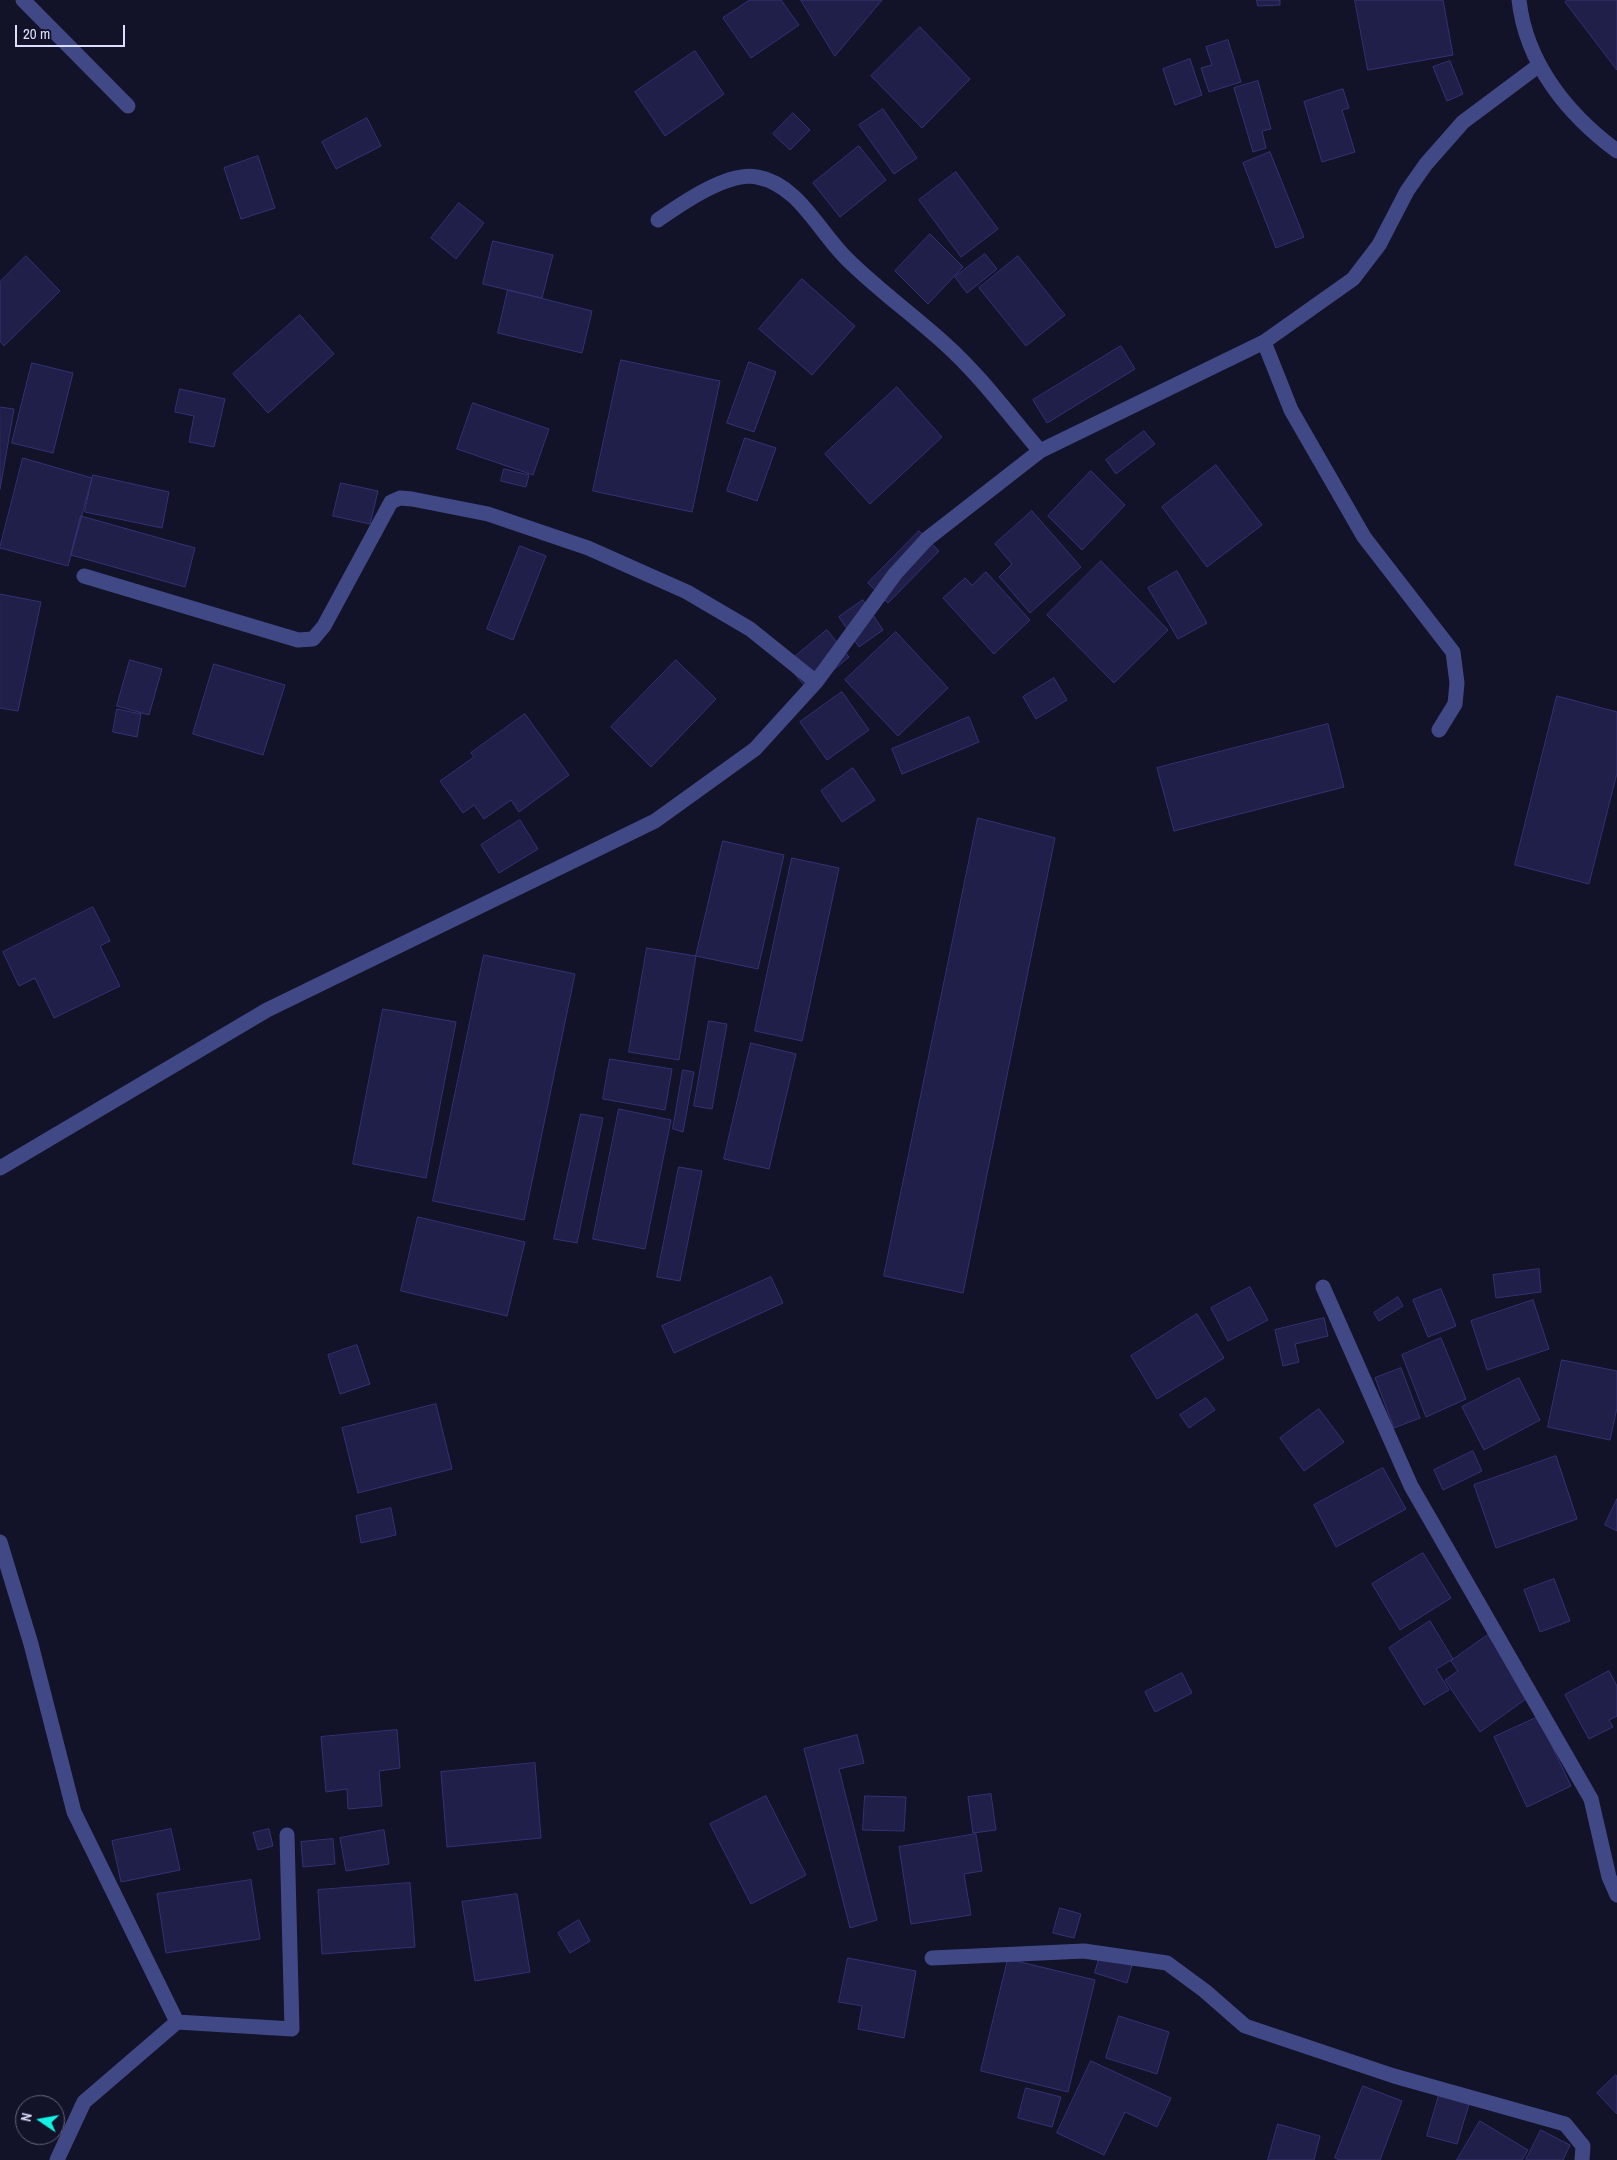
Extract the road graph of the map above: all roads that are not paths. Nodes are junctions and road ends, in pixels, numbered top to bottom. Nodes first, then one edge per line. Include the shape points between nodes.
1 (23, 0) edge
2 (1519, 0) edge
3 (1538, 66) junction
4 (128, 106) dead end
5 (1617, 151) edge
6 (658, 220) dead end
7 (1264, 342) junction
8 (1040, 451) junction
9 (84, 576) dead end
10 (816, 682) junction
11 (1439, 730) dead end
12 (0, 1168) edge
13 (1322, 1287) dead end
14 (0, 1542) edge
15 (287, 1835) dead end
16 (1613, 1875) edge
17 (1617, 1895) edge
18 (932, 1958) dead end
19 (177, 2022) junction
20 (56, 2160) edge
21 (1582, 2160) edge

1 - 4 street
2 - 3 street
3 - 5 street via 1562,101
3 - 7 street via 1463,122 1426,164 1379,245 1352,279
6 - 8 street via 725,181 754,176 774,181 790,194 847,259 945,344
7 - 8 street
7 - 11 street via 1291,410 1364,537 1453,652 1457,682 1455,704
8 - 10 street via 927,539 894,574
9 - 10 street via 298,640 313,639 324,626 391,502 400,498 412,499 488,514 588,548 687,592 750,629
10 - 12 street via 755,749 655,821 267,1010
13 - 16 street via 1411,1486 1591,1799
14 - 19 street via 32,1644 74,1812
15 - 19 street via 292,2029
16 - 17 street
18 - 21 street via 1084,1951 1167,1963 1205,1990 1244,2026 1394,2076 1565,2124 1583,2146
19 - 20 street via 84,2102

